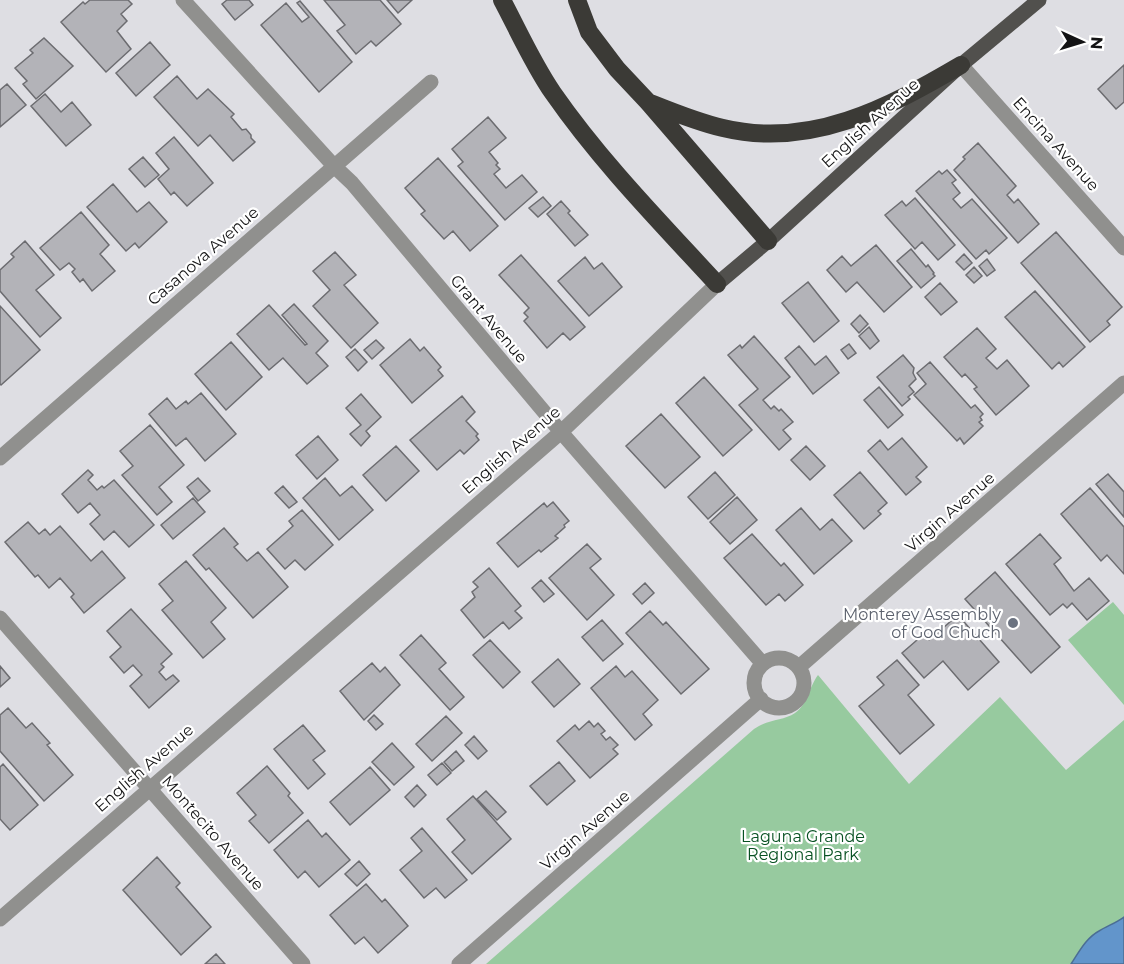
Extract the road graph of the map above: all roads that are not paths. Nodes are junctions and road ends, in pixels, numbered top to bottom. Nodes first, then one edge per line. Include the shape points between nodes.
1 (183, 0) edge
2 (502, 0) edge
3 (577, 0) edge
4 (1039, 0) edge
5 (961, 65) junction
6 (431, 82) dead end
7 (648, 102) junction
8 (334, 166) junction
9 (768, 241) junction
10 (1124, 248) edge
11 (717, 284) junction
12 (1124, 383) edge
13 (561, 432) junction
14 (0, 458) edge
15 (0, 618) edge
16 (763, 664) junction
17 (799, 667) junction
18 (761, 699) junction
19 (149, 788) junction
20 (0, 919) edge
21 (303, 964) edge
22 (459, 964) edge

1 - 8 street, Grant Avenue
2 - 11 highway via 551,90 587,140
3 - 7 highway via 589,32
4 - 5 main road, English Avenue
5 - 7 highway via 873,112 813,131 783,134 724,129
5 - 9 main road, English Avenue
5 - 10 street, Encina Avenue
6 - 8 street, Casanova Avenue
7 - 9 highway
8 - 13 street, Grant Avenue
8 - 14 street, Casanova Avenue
9 - 11 main road, English Avenue
11 - 13 street, English Avenue
12 - 17 street, Virgin Avenue
13 - 16 street, Grant Avenue
13 - 19 street, English Avenue
15 - 19 street, Montecito Avenue
16 - 17 street via 785,658
16 - 18 street via 755,686
17 - 18 street via 803,691 792,704 776,707
18 - 22 street, Virgin Avenue
19 - 20 street, English Avenue
19 - 21 street, Montecito Avenue

